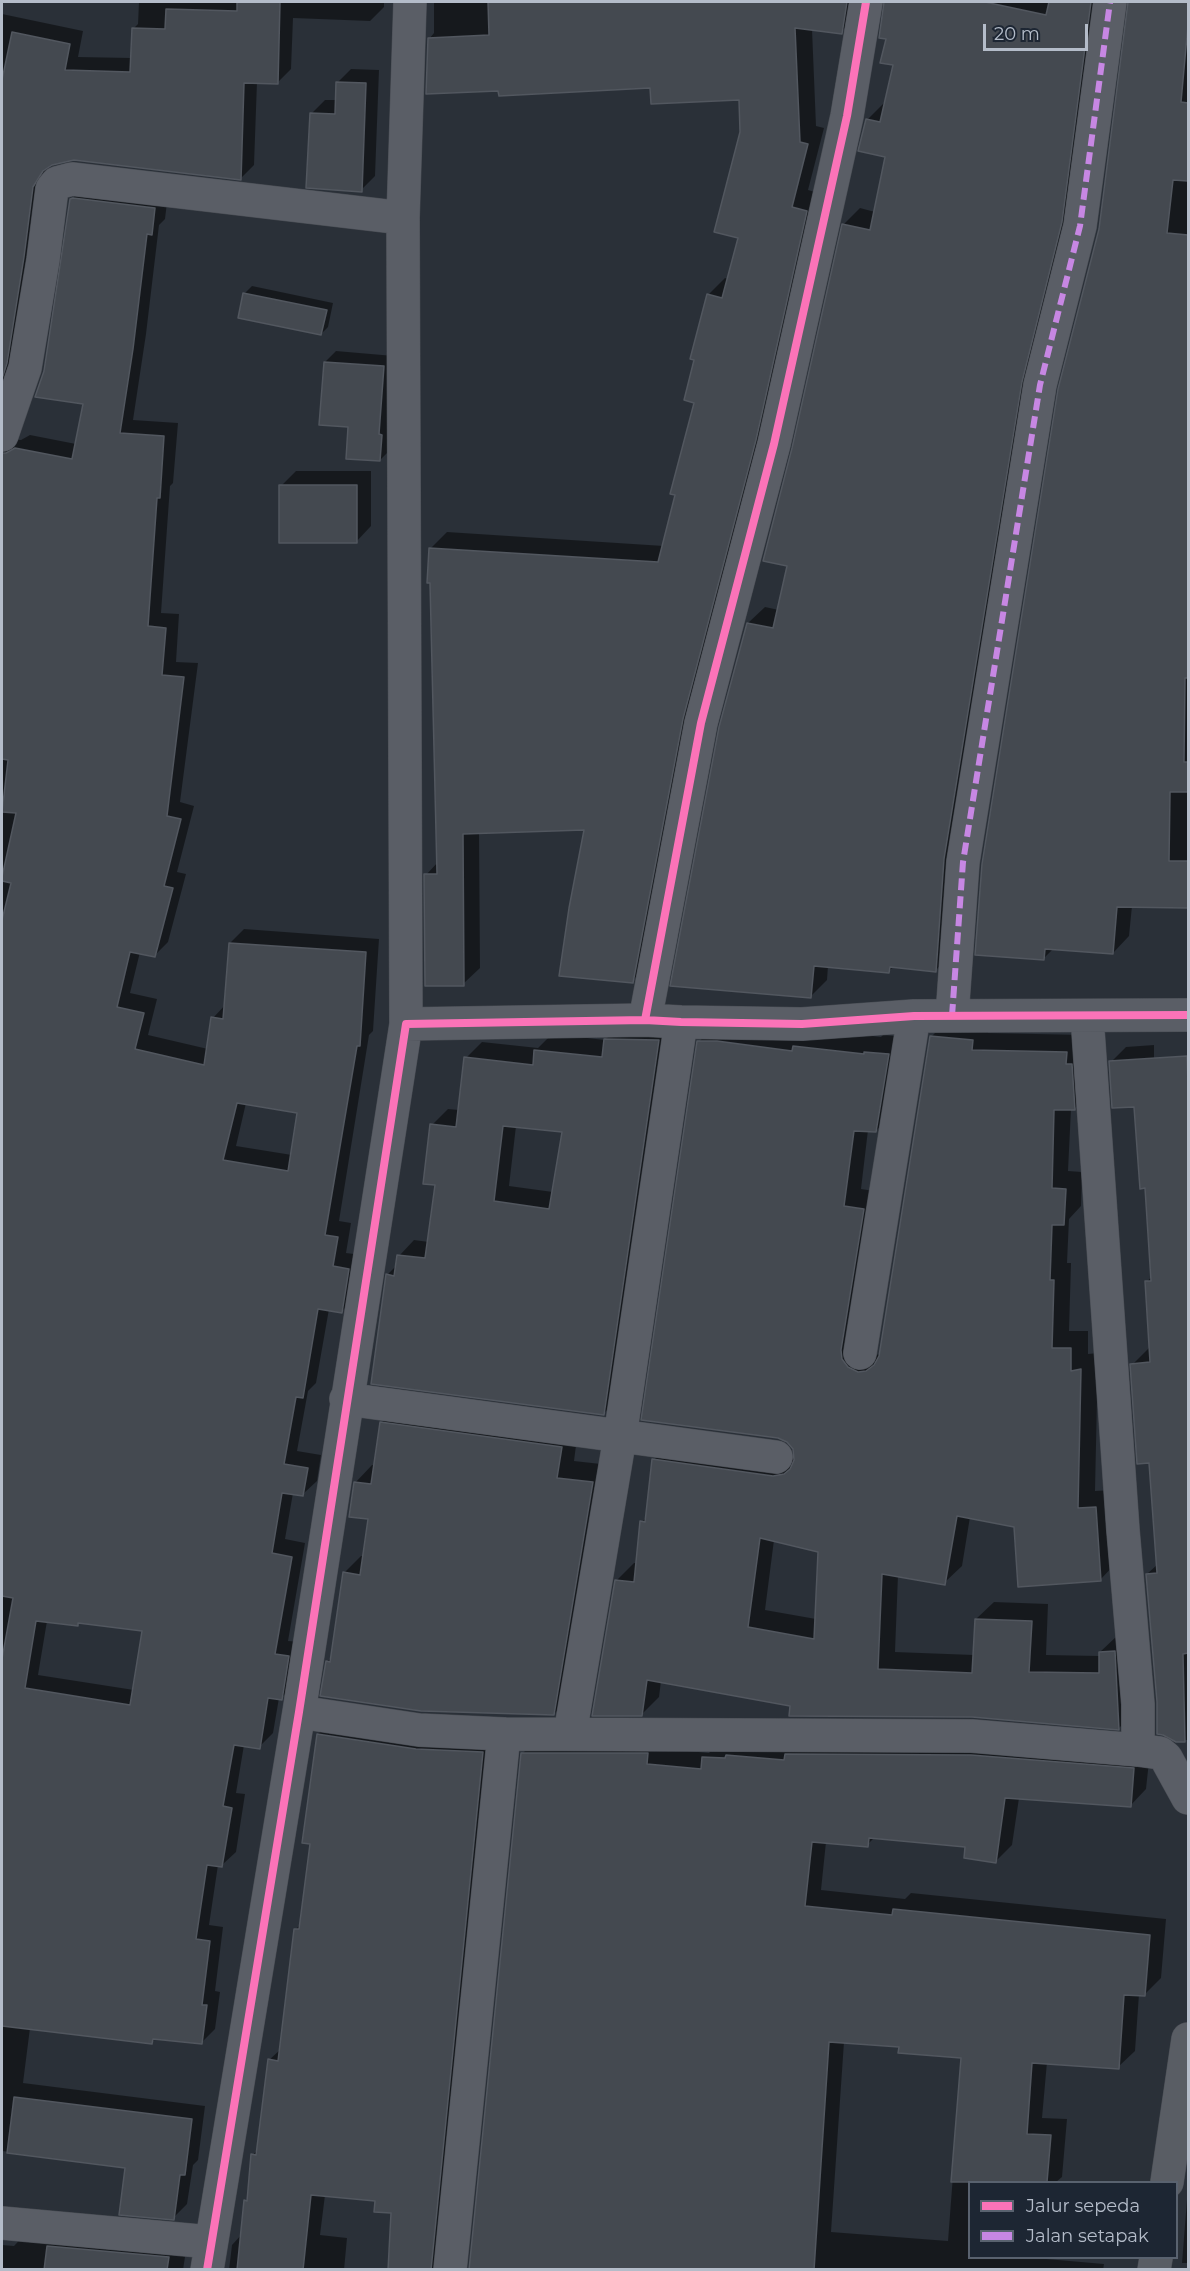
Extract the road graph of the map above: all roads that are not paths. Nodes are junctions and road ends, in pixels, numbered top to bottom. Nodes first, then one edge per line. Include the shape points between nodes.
1 (410, 2) edge
2 (866, 2) edge
3 (1110, 2) edge
4 (403, 218) junction
5 (2, 435) edge
6 (914, 1016) junction
7 (952, 1016) junction
8 (1087, 1016) junction
9 (1188, 1016) edge
10 (645, 1020) junction
11 (681, 1022) junction
12 (406, 1024) junction
13 (860, 1353) dead end
14 (346, 1399) junction
15 (620, 1437) junction
16 (776, 1457) dead end
17 (299, 1712) junction
18 (504, 1734) junction
19 (570, 1734) junction
20 (1138, 1750) junction
21 (1188, 1798) edge
22 (1188, 2039) edge
23 (1167, 2181) edge
24 (2, 2223) edge
25 (209, 2255) edge
26 (450, 2270) edge

1 - 4 street
2 - 10 street via 847,116 774,444 700,723
3 - 7 street via 1080,226 1040,385 963,862
4 - 5 street via 72,179 57,183 52,189 25,368
4 - 12 street
6 - 7 street
6 - 11 street via 802,1024
6 - 13 street
7 - 8 street
8 - 9 street
8 - 20 street via 1138,1704
10 - 11 street
10 - 12 street
11 - 15 street
12 - 14 street
14 - 15 street
14 - 17 street
15 - 16 street
15 - 19 street
17 - 18 street via 419,1730
17 - 25 street
18 - 19 street
18 - 26 street
19 - 20 street via 972,1737
20 - 21 street via 1160,1753 1166,1758
22 - 23 street
24 - 25 street

